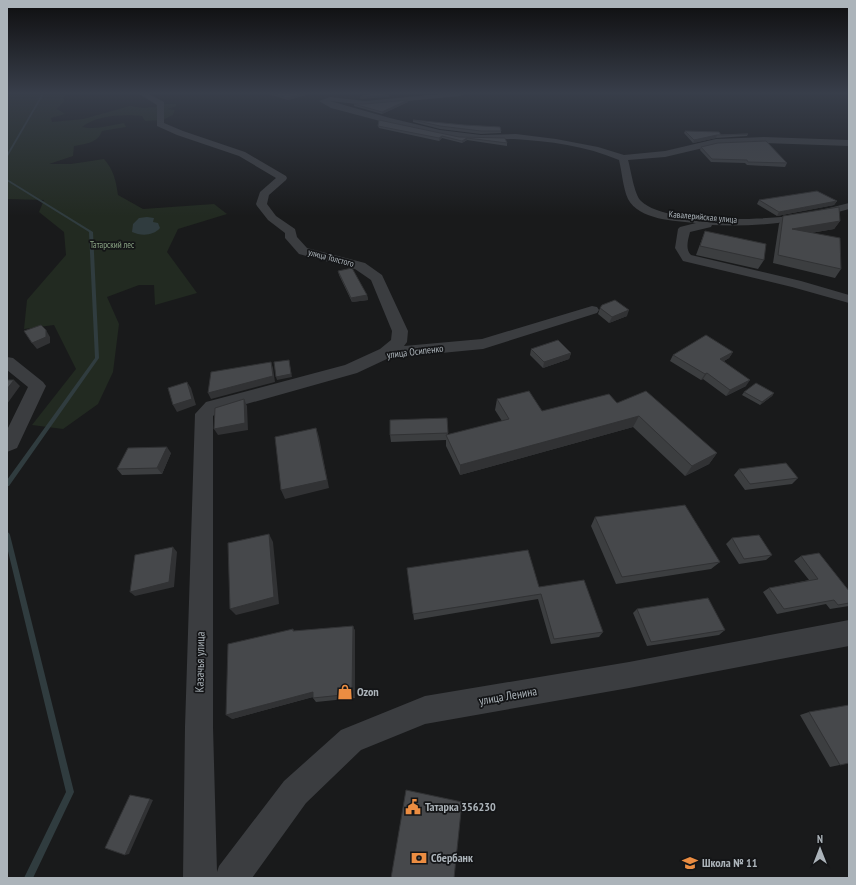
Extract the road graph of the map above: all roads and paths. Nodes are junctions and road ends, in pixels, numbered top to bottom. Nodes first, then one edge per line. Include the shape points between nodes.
1 (181, 133) edge
2 (446, 133) edge
3 (849, 143) edge
4 (623, 158) junction
5 (849, 206) edge
6 (744, 221) junction
7 (849, 299) edge
8 (592, 310) dead end
9 (386, 353) junction
10 (7, 362) edge
11 (8, 444) edge
12 (204, 445) joint
13 (849, 633) edge
14 (200, 878) edge
15 (231, 878) edge

1 - 9 street, улица Толстого via 242,154 282,178 264,194 261,204 272,218 291,232 291,238 303,250 360,266 377,278 400,331 399,342
2 - 4 street via 478,138 515,137 542,140 595,149
3 - 4 street via 764,140 716,142 665,154
4 - 6 street, Кавалерийская улица via 633,198 643,208 680,217
5 - 6 street, Кавалерийская улица via 830,212 780,220
6 - 7 street via 684,229 680,251 682,255
8 - 9 street, улица Осипенко via 483,344
9 - 12 street, улица Осипенко via 351,369 212,407 204,414
10 - 11 street via 37,386
12 - 14 street, Казачья улица via 199,727
13 - 15 street, улица Ленина via 629,675 425,710 351,740 295,792

